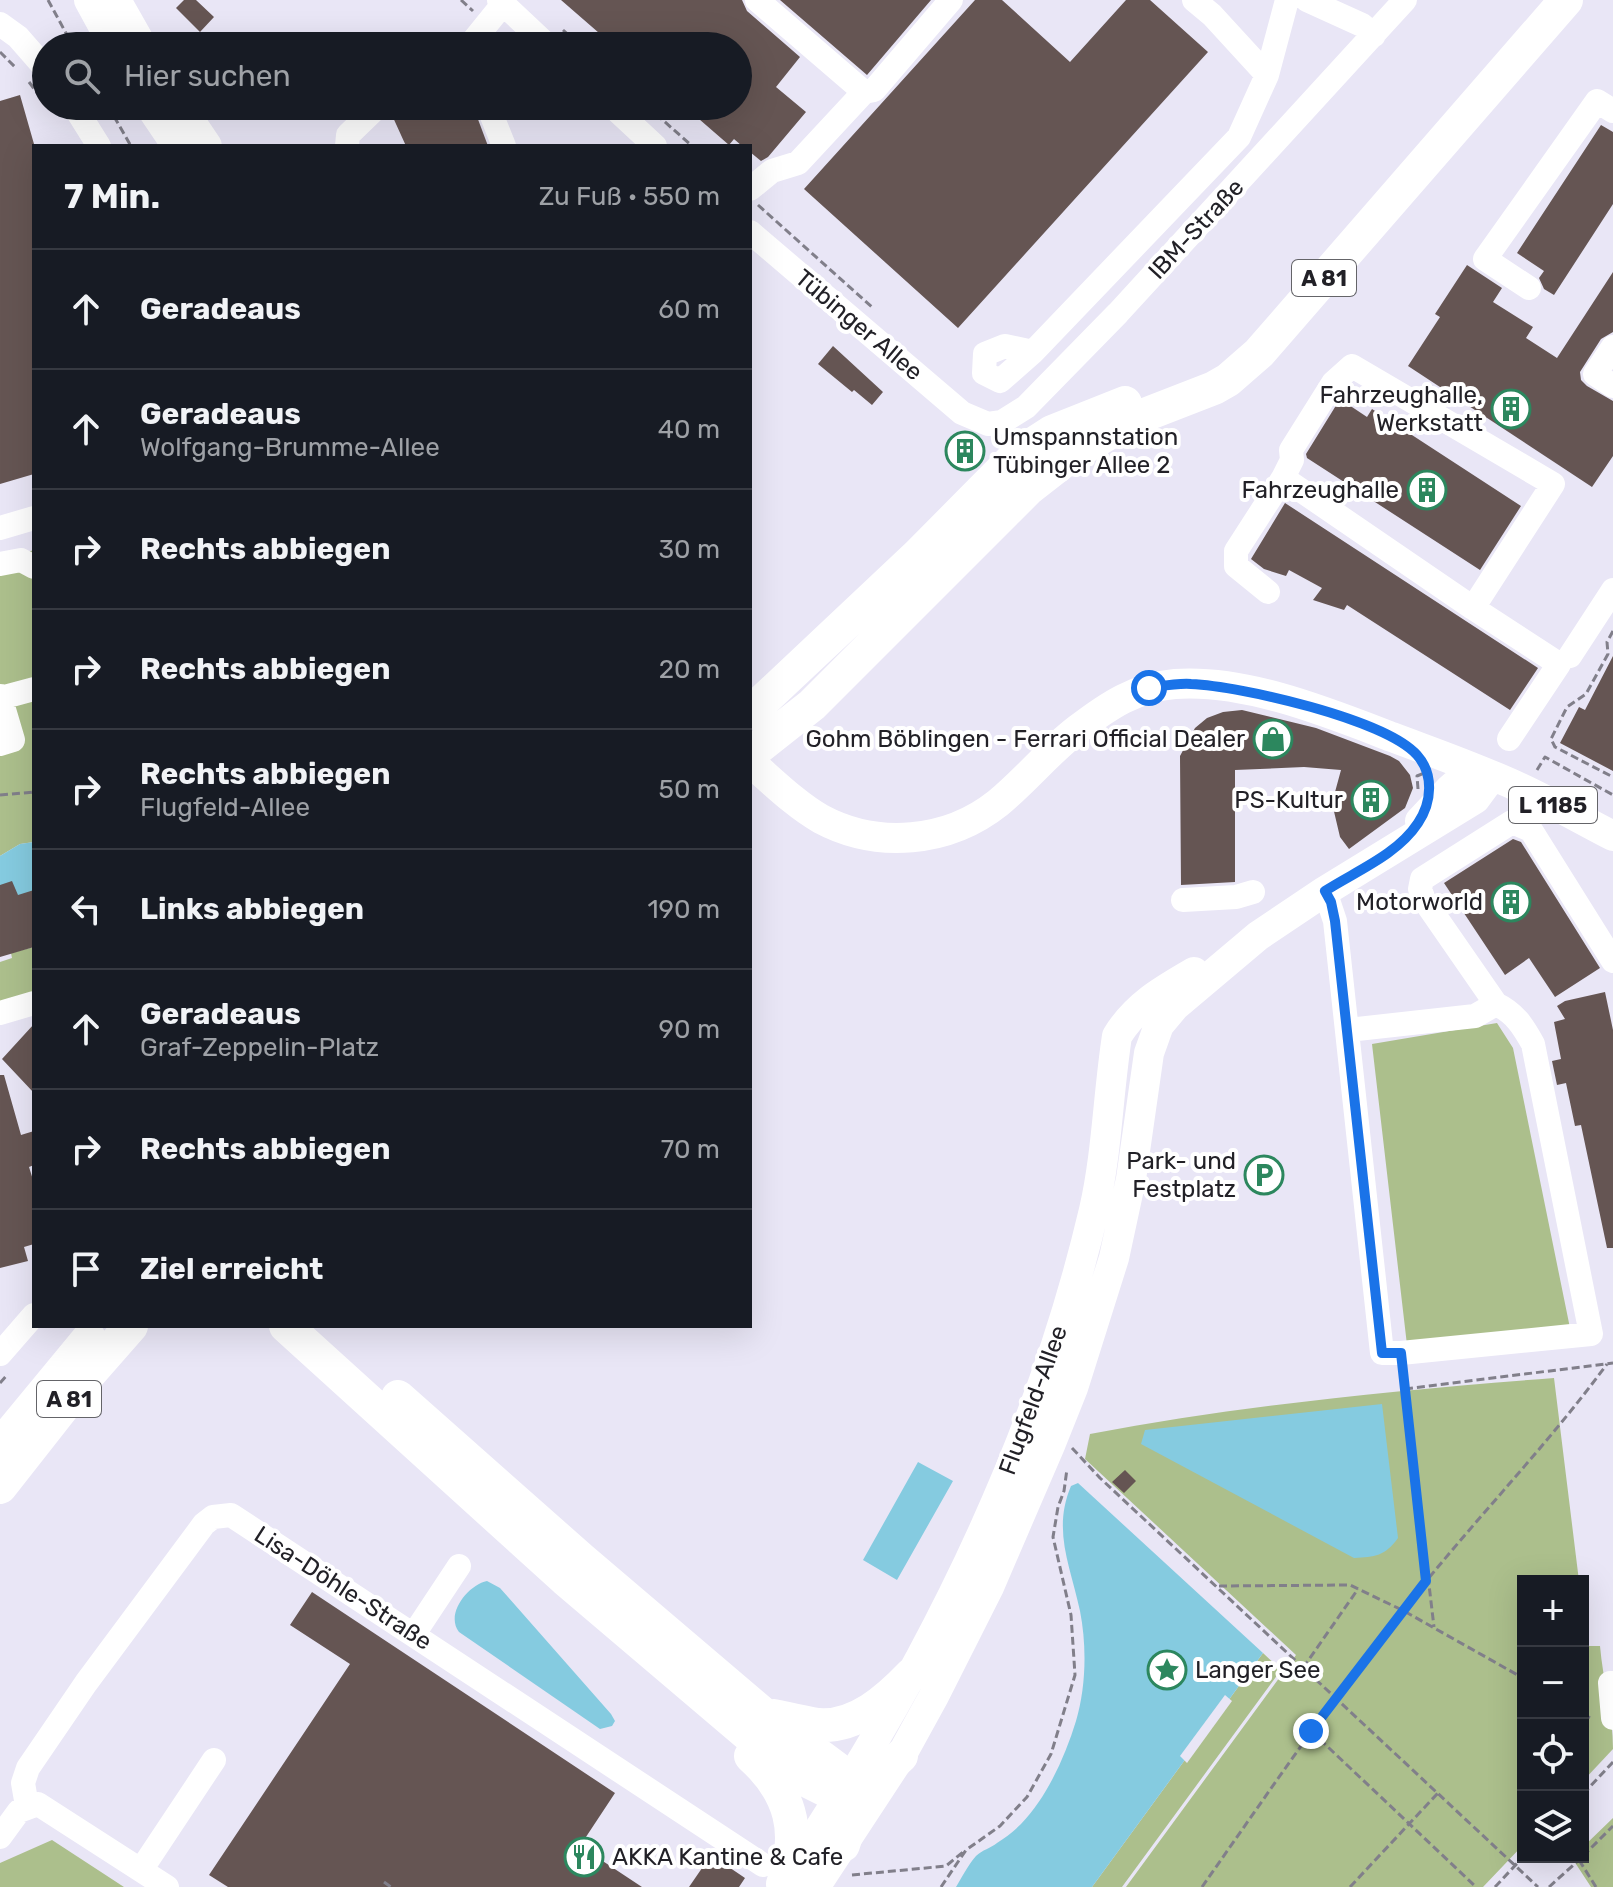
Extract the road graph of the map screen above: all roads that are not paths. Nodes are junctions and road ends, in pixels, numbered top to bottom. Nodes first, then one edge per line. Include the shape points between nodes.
1 (89, 0) edge
2 (116, 0) edge
3 (757, 0) edge
4 (951, 0) edge
5 (1194, 0) edge
6 (1287, 0) edge
7 (1307, 0) edge
8 (1405, 0) edge
9 (1545, 0) edge
10 (1566, 0) edge
11 (501, 2) edge
12 (0, 5) edge
13 (106, 32) edge
14 (134, 32) edge
15 (479, 32) edge
16 (533, 32) edge
17 (1374, 35) junction
18 (6, 37) edge
19 (32, 69) edge
20 (1267, 75) junction
21 (864, 92) junction
22 (1613, 111) edge
23 (83, 120) edge
24 (159, 120) edge
25 (189, 120) edge
26 (364, 120) edge
27 (494, 120) edge
28 (627, 120) edge
29 (98, 144) edge
30 (176, 144) edge
31 (206, 144) edge
32 (347, 144) edge
33 (503, 144) edge
34 (653, 144) edge
35 (752, 187) edge
36 (754, 245) edge
37 (1529, 288) dead end
38 (1613, 347) edge
39 (1033, 352) dead end
40 (1613, 386) edge
41 (968, 417) joint
42 (1283, 478) junction
43 (32, 519) edge
44 (0, 528) edge
45 (0, 564) edge
46 (32, 566) edge
47 (1613, 590) edge
48 (1268, 592) dead end
49 (1473, 608) junction
50 (1570, 656) dead end
51 (32, 689) edge
52 (0, 697) edge
53 (752, 711) edge
54 (1390, 736) junction
55 (1509, 739) dead end
56 (0, 744) edge
57 (752, 752) edge
58 (752, 764) edge
59 (1482, 773) junction
60 (1419, 823) junction
61 (1613, 836) edge
62 (1395, 849) junction
63 (1325, 891) junction
64 (1253, 892) dead end
65 (1183, 900) dead end
66 (1258, 936) junction
67 (1613, 961) edge
68 (32, 1004) edge
69 (1496, 1004) junction
70 (0, 1013) edge
71 (1348, 1030) junction
72 (32, 1317) edge
73 (99, 1328) edge
74 (129, 1328) edge
75 (149, 1328) edge
76 (288, 1328) edge
77 (323, 1328) edge
78 (0, 1354) edge
79 (3, 1469) edge
80 (459, 1566) dead end
81 (565, 1579) junction
82 (414, 1634) junction
83 (912, 1674) junction
84 (1613, 1683) edge
85 (763, 1714) junction
86 (1613, 1718) edge
87 (901, 1756) junction
88 (214, 1760) dead end
89 (848, 1785) junction
90 (27, 1806) junction
91 (0, 1837) edge
92 (141, 1870) junction
93 (802, 1873) edge
94 (167, 1887) edge

1 - 13 main road
2 - 14 main road
3 - 21 street
4 - 21 street via 874,90
5 - 20 street
6 - 20 street
7 - 17 street
8 - 17 street, IBM-Straße
9 - 53 highway, A 81 via 1239,351 1206,373 1086,417 1018,454
10 - 57 highway, A 81 via 1241,370 1214,388 1129,421 1029,488 812,705
11 - 15 street
11 - 16 street
12 - 18 street via 14,24
17 - 41 street, IBM-Straße via 1026,407 1002,422 988,424
18 - 19 street
20 - 39 street via 1239,137
21 - 35 street via 798,163 772,171
22 - 37 street via 1597,101 1485,259
23 - 29 street
24 - 30 main road
25 - 31 main road
26 - 32 street via 348,135
27 - 33 street
28 - 34 street
36 - 41 street, Tübinger Allee
38 - 40 street via 1595,374
42 - 48 street via 1236,551 1236,566
42 - 49 street
42 - 49 street via 1291,450 1333,383 1352,366 1553,484
43 - 44 street
45 - 46 street via 21,560
47 - 50 street
49 - 55 street via 1559,664
51 - 52 street
52 - 56 street via 13,740
54 - 58 main road, L 1185 via 1257,692 1161,686 1102,710 997,803 965,824 926,837 874,836 844,829 819,818
54 - 59 main road, L 1185
54 - 60 main road via 1415,752 1428,771 1428,801
59 - 60 main road, Flugfeld-Allee via 1450,789
59 - 61 main road, L 1185
59 - 62 main road, Flugfeld-Allee via 1475,799
60 - 62 main road, Flugfeld-Allee
62 - 63 main road, Flugfeld-Allee
63 - 66 main road, Flugfeld-Allee
63 - 71 street via 1335,921
64 - 65 street
66 - 83 main road, Flugfeld-Allee via 1148,1000 1117,1036 1098,1187 1045,1376 1000,1490
66 - 87 main road, Flugfeld-Allee via 1175,1006 1152,1037 1122,1225 1073,1388 989,1587
67 - 69 street via 1531,830 1512,822 1422,879 1420,889
68 - 70 street
69 - 71 street via 1475,1016
69 - 71 street via 1522,1024 1533,1044 1591,1334 1391,1353
72 - 78 street
73 - 79 highway, A 81
74 - 79 highway, A 81
75 - 79 highway
76 - 81 highway
77 - 85 highway
80 - 82 street
81 - 89 highway via 800,1775 828,1791
81 - 93 highway via 764,1768 790,1814 790,1864
82 - 90 street, Lisa-Döhle-Straße via 242,1521 231,1515 213,1517 152,1592 28,1768 23,1783
82 - 93 street, Lisa-Döhle-Straße
83 - 85 highway via 871,1710 838,1722 820,1725
83 - 89 main road, Flugfeld-Allee
84 - 86 street
85 - 89 highway via 829,1762
87 - 89 highway via 880,1773
87 - 93 main road, Flugfeld-Allee
88 - 92 street
89 - 93 main road, Flugfeld-Allee
89 - 93 highway via 854,1810
90 - 91 street
90 - 92 street via 38,1804 57,1814
92 - 94 street

